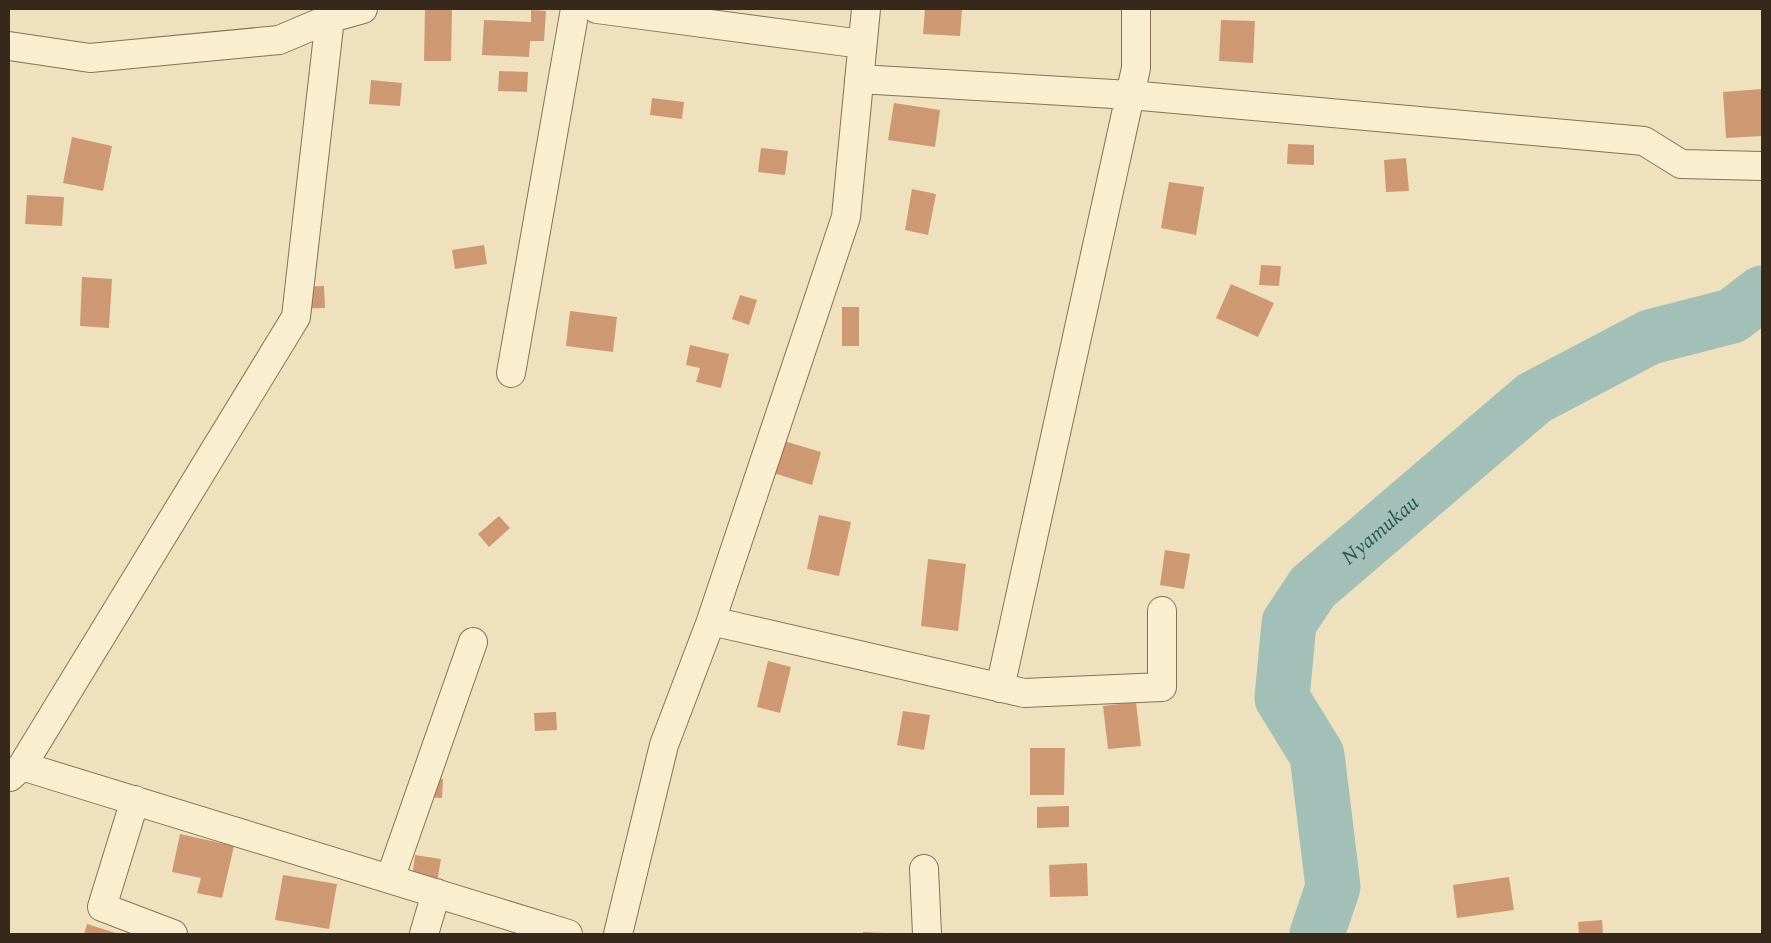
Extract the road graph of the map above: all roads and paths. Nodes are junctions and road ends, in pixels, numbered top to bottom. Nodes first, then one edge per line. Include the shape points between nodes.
1 (363, 9) edge
2 (575, 9) edge
3 (597, 9) edge
4 (866, 9) edge
5 (1136, 9) edge
6 (331, 13) edge
7 (862, 44) junction
8 (9, 46) edge
9 (859, 79) junction
10 (1130, 95) junction
11 (1762, 166) edge
12 (511, 373) dead end
13 (1162, 611) dead end
14 (711, 621) junction
15 (473, 642) dead end
16 (1000, 688) junction
17 (12, 775) edge
18 (135, 800) junction
19 (924, 869) dead end
20 (390, 879) junction
21 (436, 893) junction
22 (173, 934) edge
23 (424, 934) edge
24 (568, 934) edge
25 (618, 934) edge
26 (927, 934) edge

1 - 6 street
2 - 12 street
3 - 7 street
4 - 7 street
5 - 10 street via 1136,68
6 - 8 street via 279,40 90,58
6 - 17 street via 296,317
7 - 9 street
9 - 10 street
9 - 14 street via 846,217
10 - 11 street via 1644,141 1682,164
10 - 16 street
13 - 16 street via 1162,687 1024,693
14 - 16 street
14 - 25 street via 664,745
15 - 20 street
17 - 18 street
18 - 20 street
18 - 22 street via 102,907
19 - 26 street
20 - 21 street
21 - 23 street
21 - 24 street

